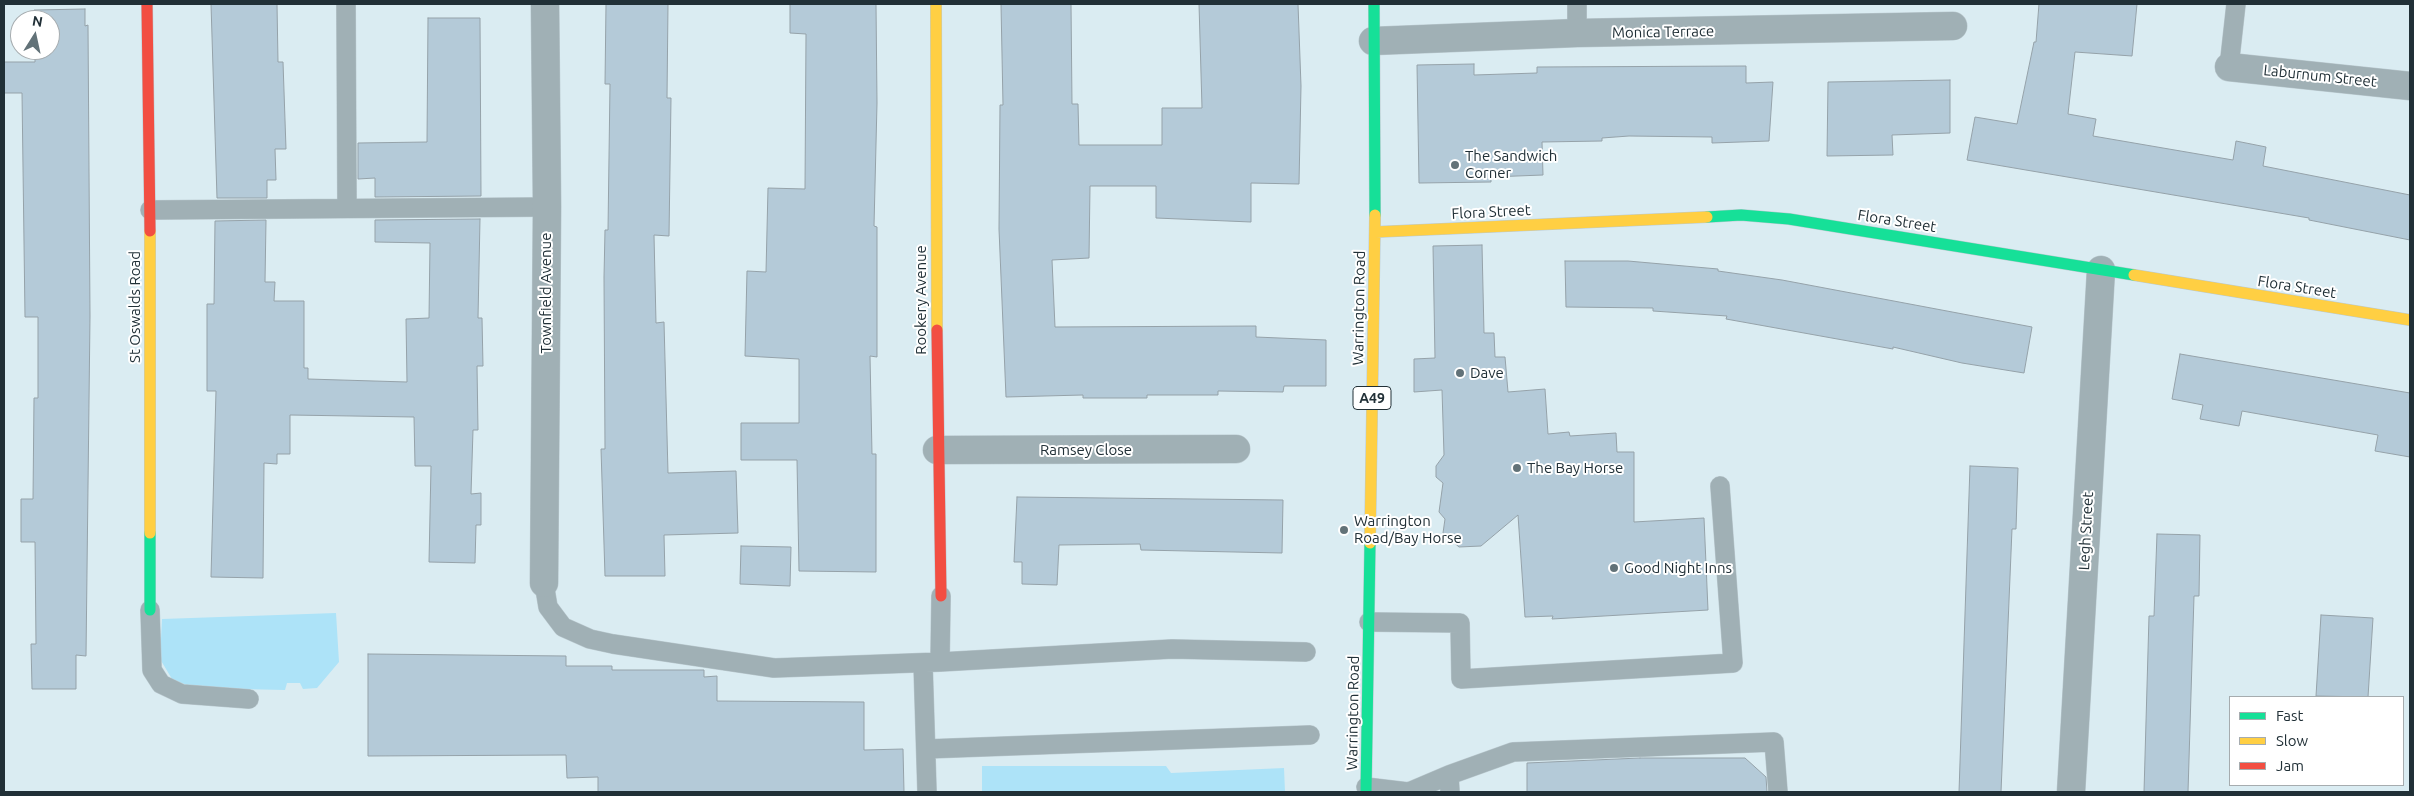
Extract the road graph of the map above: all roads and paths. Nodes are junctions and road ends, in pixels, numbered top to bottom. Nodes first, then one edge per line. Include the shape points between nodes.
1 (147, 4) edge
2 (346, 4) edge
3 (544, 4) edge
4 (936, 4) edge
5 (1374, 4) edge
6 (1577, 4) edge
7 (2236, 4) edge
8 (1953, 26) dead end
9 (1577, 33) junction
10 (1374, 41) junction
11 (2229, 67) joint
12 (2410, 86) edge
13 (547, 207) junction
14 (347, 208) junction
15 (150, 210) junction
16 (1375, 232) junction
17 (2101, 270) junction
18 (2410, 320) edge
19 (1236, 449) dead end
20 (937, 450) junction
21 (1720, 486) dead end
22 (544, 583) joint
23 (941, 596) joint
24 (150, 610) joint
25 (1369, 622) junction
26 (1306, 652) dead end
27 (932, 663) junction
28 (249, 699) dead end
29 (1310, 735) dead end
30 (926, 749) junction
31 (1449, 784) edge
32 (1366, 790) edge
33 (927, 792) edge
34 (1408, 792) edge
35 (1778, 792) edge
36 (2071, 792) edge

1 - 15 street, St Oswalds Road
2 - 14 lane
3 - 13 street, Townfield Avenue
4 - 20 street, Rookery Avenue
5 - 10 street, Warrington Road / A49
6 - 9 lane
7 - 11 lane
8 - 9 street, Monica Terrace
9 - 10 street, Monica Terrace
10 - 16 street, Warrington Road / A49
11 - 12 street, Laburnum Street
13 - 14 lane
13 - 22 street, Townfield Avenue
14 - 15 lane
15 - 24 street, St Oswalds Road
16 - 17 street, Flora Street via 1741,216 1789,219
16 - 25 street, Warrington Road / A49
17 - 18 street, Flora Street
17 - 36 street, Legh Street
19 - 20 street, Ramsey Close
20 - 23 street, Rookery Avenue
21 - 25 lane via 1733,663 1461,679 1460,623
22 - 27 lane via 548,606 563,627 612,644 774,668
23 - 27 lane
24 - 28 lane via 152,670 162,684 182,694
25 - 32 street, Warrington Road / A49
26 - 27 lane via 1172,649
27 - 30 lane
29 - 30 lane
30 - 33 lane
31 - 34 lane
31 - 35 lane via 1513,752 1774,742
32 - 34 lane

